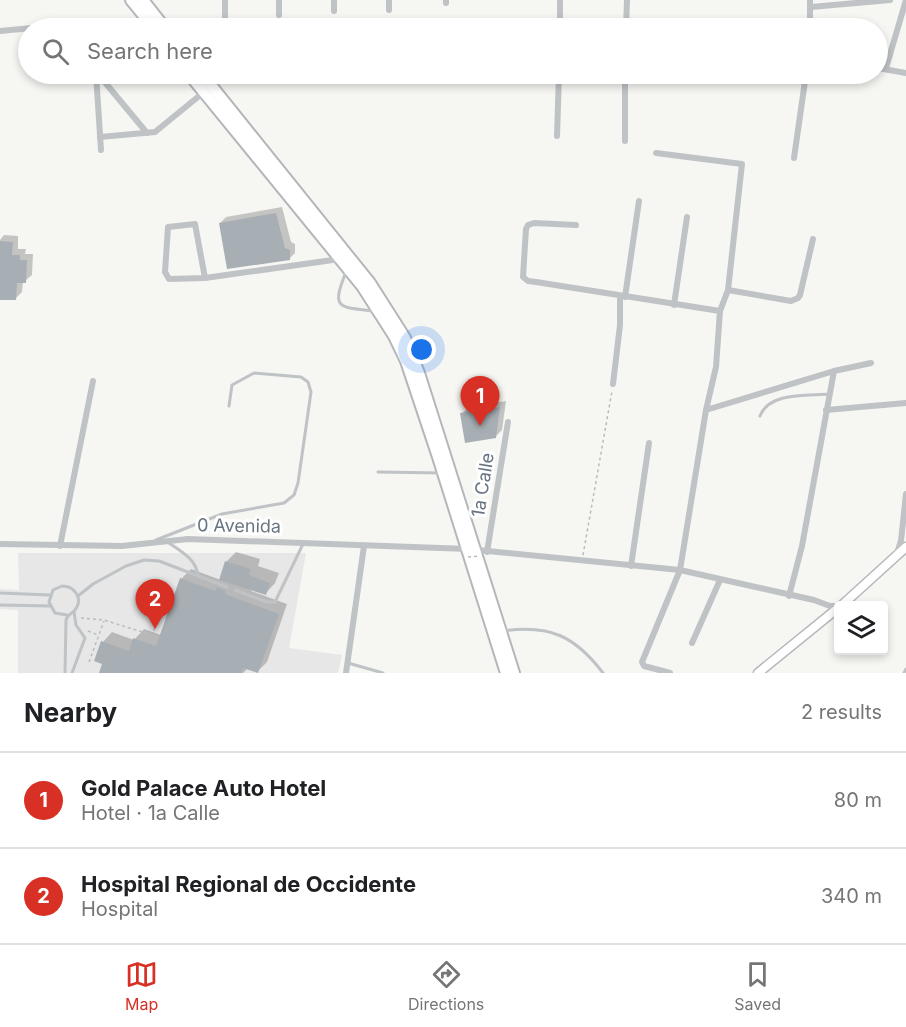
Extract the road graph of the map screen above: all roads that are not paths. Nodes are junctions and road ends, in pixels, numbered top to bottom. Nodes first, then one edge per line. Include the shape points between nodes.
1 (131, 0) edge
2 (143, 0) edge
3 (225, 0) edge
4 (279, 0) edge
5 (334, 0) edge
6 (389, 0) edge
7 (560, 0) edge
8 (627, 0) edge
9 (890, 0) edge
10 (906, 0) edge
11 (810, 3) edge
12 (389, 10) dead end
13 (334, 11) dead end
14 (279, 15) dead end
15 (145, 18) edge
16 (157, 18) edge
17 (225, 18) edge
18 (560, 18) edge
19 (626, 18) edge
20 (18, 29) edge
21 (0, 31) edge
22 (888, 61) edge
23 (888, 68) edge
24 (906, 73) edge
25 (97, 84) edge
26 (105, 84) edge
27 (197, 84) edge
28 (210, 84) edge
29 (559, 84) edge
30 (625, 84) edge
31 (805, 84) edge
32 (204, 92) junction
33 (147, 133) junction
34 (557, 136) dead end
35 (100, 137) junction
36 (625, 141) dead end
37 (101, 150) dead end
38 (656, 153) dead end
39 (794, 158) dead end
40 (639, 201) dead end
41 (687, 217) dead end
42 (576, 225) dead end
43 (813, 239) dead end
44 (344, 264) junction
45 (205, 278) junction
46 (728, 290) junction
47 (622, 297) junction
48 (674, 304) junction
49 (720, 311) junction
50 (380, 312) junction
51 (871, 363) dead end
52 (834, 371) junction
53 (93, 381) dead end
54 (613, 384) road end
55 (829, 394) junction
56 (906, 404) edge
57 (229, 406) dead end
58 (706, 410) junction
59 (826, 410) junction
60 (760, 416) dead end
61 (508, 422) dead end
62 (650, 443) dead end
63 (378, 472) dead end
64 (444, 473) junction
65 (906, 494) edge
66 (167, 541) junction
67 (303, 542) junction
68 (150, 543) junction
69 (0, 544) edge
70 (60, 546) junction
71 (364, 546) junction
72 (906, 547) edge
73 (476, 553) junction
74 (897, 553) junction
75 (631, 566) junction
76 (680, 570) junction
77 (198, 576) junction
78 (720, 580) junction
79 (227, 587) dead end
80 (235, 590) dead end
81 (0, 593) edge
82 (50, 595) junction
83 (78, 596) junction
84 (789, 596) junction
85 (844, 601) edge
86 (0, 604) edge
87 (50, 606) junction
88 (834, 606) edge
89 (834, 610) edge
90 (74, 611) junction
91 (67, 615) junction
92 (501, 631) junction
93 (692, 643) dead end
94 (348, 663) junction
95 (65, 673) edge
96 (72, 673) edge
97 (346, 673) edge
98 (383, 673) edge
99 (506, 673) edge
100 (514, 673) edge
101 (603, 673) edge
102 (670, 673) edge
103 (758, 673) edge

1 - 15 highway
2 - 16 highway
3 - 17 street
4 - 14 street
5 - 13 street
6 - 12 street
7 - 18 street
8 - 19 street
9 - 11 street
10 - 22 street
20 - 21 street
23 - 24 street
25 - 35 street
26 - 33 street
27 - 32 highway
28 - 73 highway via 370,283 405,338
29 - 34 street
30 - 36 street
31 - 39 street
32 - 33 street via 155,132
32 - 44 highway
33 - 35 street
35 - 37 street
38 - 46 street via 742,164
40 - 47 street
41 - 48 street
42 - 47 street via 528,225 523,277
43 - 46 street via 798,298 791,301
44 - 45 street
44 - 50 highway
44 - 50 lane via 340,304
45 - 45 street via 169,279 165,272 168,227 195,224
46 - 49 street
47 - 48 street
47 - 54 street
48 - 49 street
49 - 58 street via 716,367
50 - 64 highway via 406,362
51 - 52 street
52 - 55 street
52 - 58 street
53 - 70 street
55 - 59 street
55 - 60 lane via 779,399
56 - 59 street
57 - 68 lane via 232,385 254,373 301,377 308,382 311,392 294,495 278,505 222,514
58 - 76 street
59 - 84 street
61 - 73 street, 1a Calle
62 - 75 street
63 - 64 lane
64 - 73 highway
65 - 74 street
66 - 67 street, 0 Avenida
66 - 68 street, 0 Avenida
66 - 77 lane via 189,557
67 - 71 street, 0 Avenida
67 - 80 lane via 275,602
68 - 70 street, 0 Avenida
69 - 70 street, 0 Avenida
71 - 73 street, 0 Avenida
71 - 94 street
72 - 74 street
73 - 75 street, 0 Avenida
73 - 92 highway
73 - 99 highway
74 - 85 street
75 - 76 street, 0 Avenida
76 - 78 street, 0 Avenida
76 - 102 street via 642,662
77 - 79 lane
77 - 83 lane via 159,561 144,560 109,575
78 - 84 street, 0 Avenida
78 - 93 street
81 - 82 lane
82 - 83 lane via 62,586 72,588
82 - 87 lane
83 - 90 lane
84 - 88 street, 0 Avenida
86 - 87 lane
87 - 91 lane via 55,613
89 - 103 street
90 - 91 lane
90 - 96 lane via 85,642
91 - 95 lane
92 - 100 highway
92 - 101 lane via 536,628 563,636 581,648
94 - 97 street
94 - 98 lane

